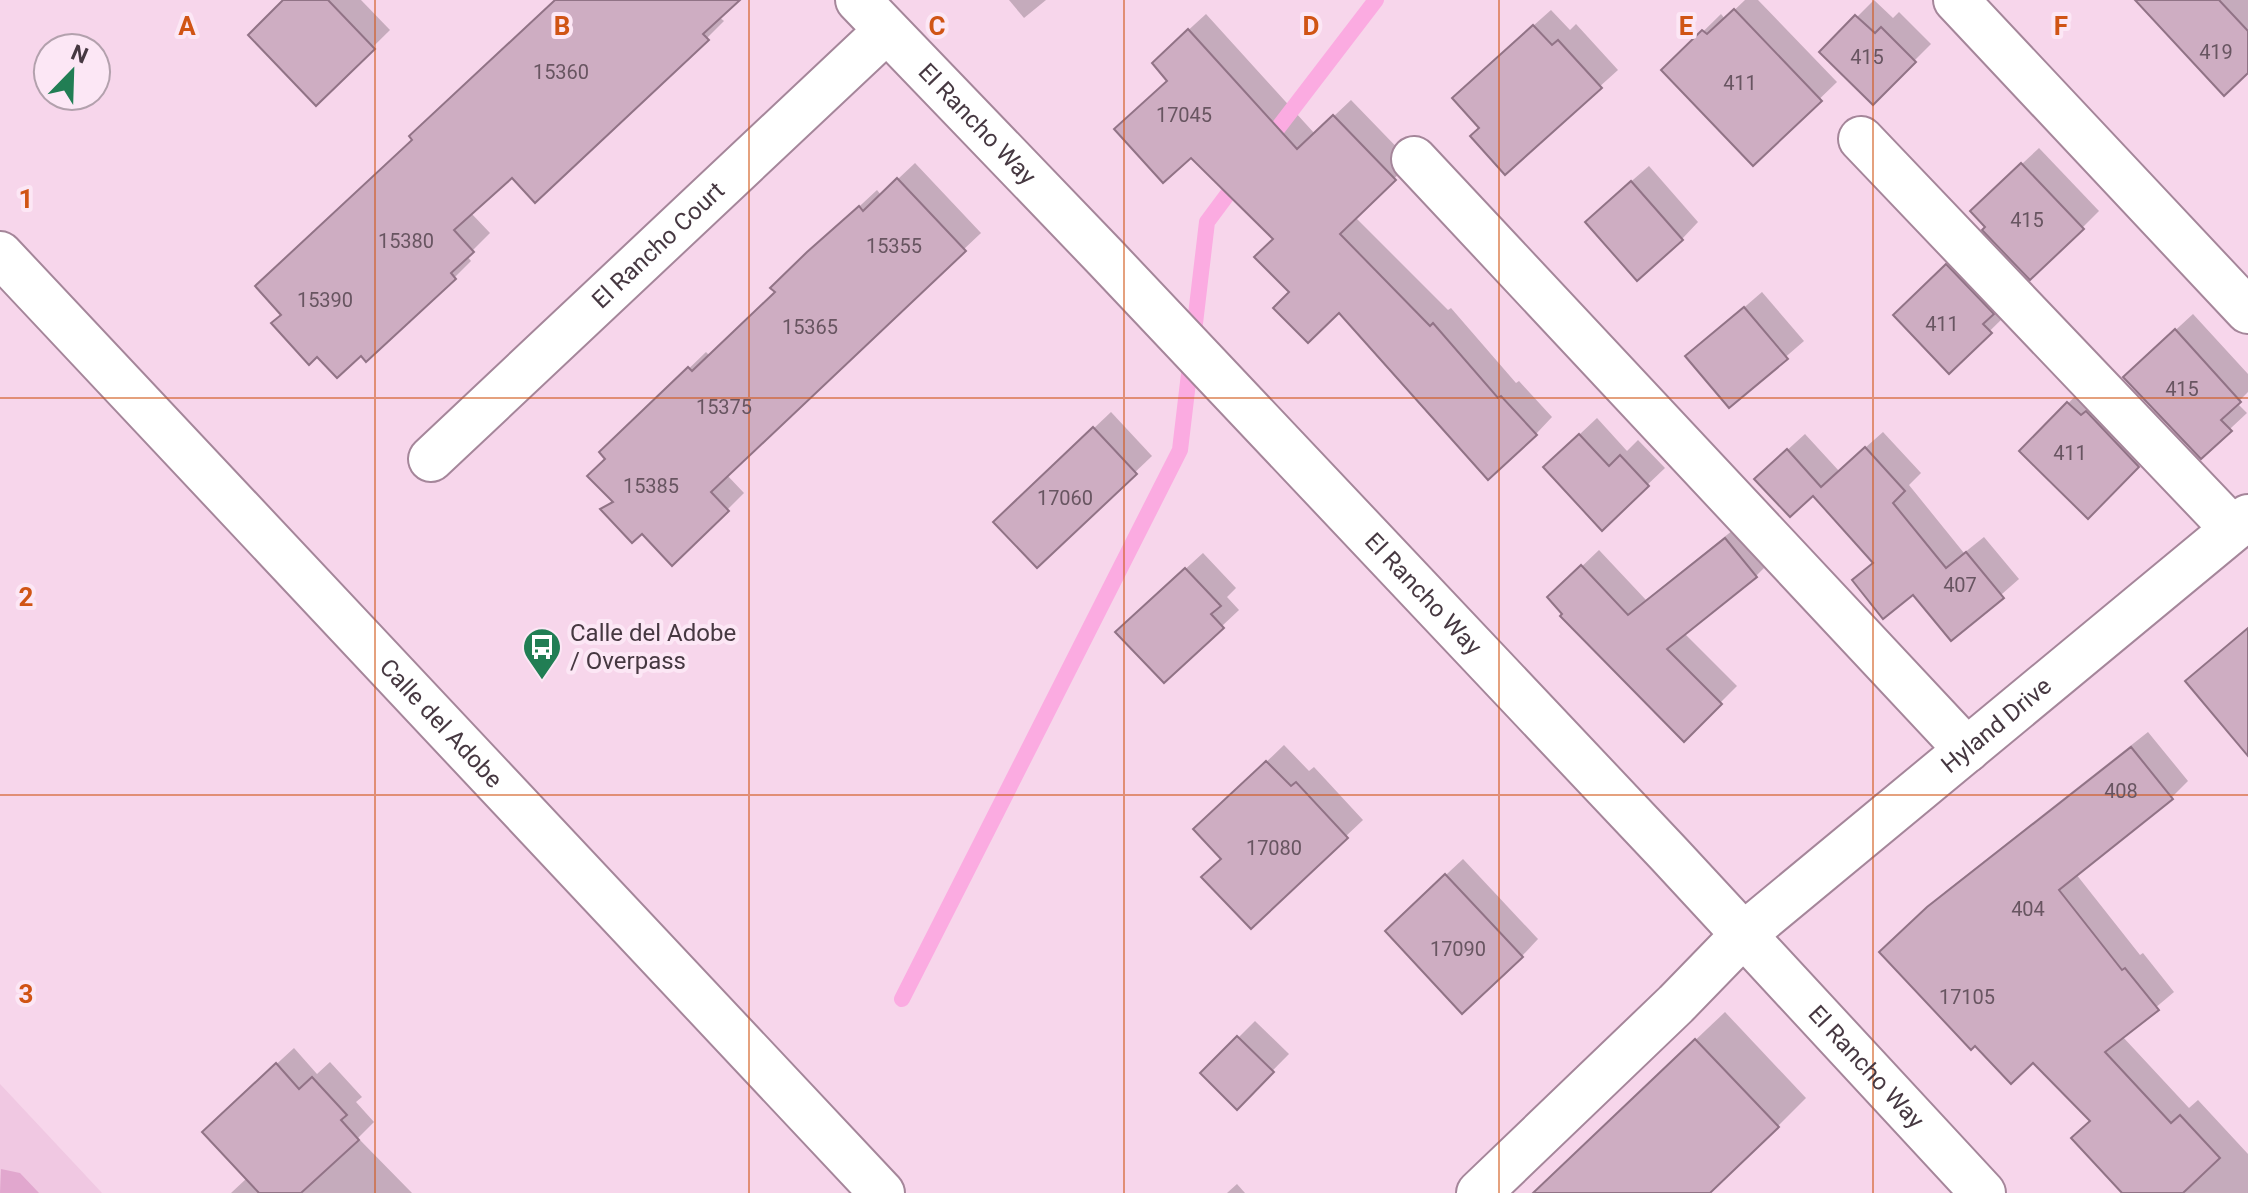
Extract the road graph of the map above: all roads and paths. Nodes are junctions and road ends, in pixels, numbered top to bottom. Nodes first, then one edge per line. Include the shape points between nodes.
1 (1956, 0) edge
2 (872, 15) edge
3 (1861, 139) dead end
4 (1414, 159) dead end
5 (0, 254) edge
6 (2248, 311) edge
7 (431, 459) dead end
8 (2241, 523) edge
9 (1967, 750) junction
10 (1743, 935) junction
11 (882, 1193) edge
12 (1479, 1193) edge
13 (1983, 1193) edge

1 - 6 street
2 - 7 street, El Rancho Court
2 - 10 street, El Rancho Way
3 - 8 street
4 - 9 street
5 - 11 street, Calle del Adobe
8 - 9 street, Hyland Drive
9 - 10 street, Hyland Drive
10 - 12 street, Hyland Drive
10 - 13 street, El Rancho Way

